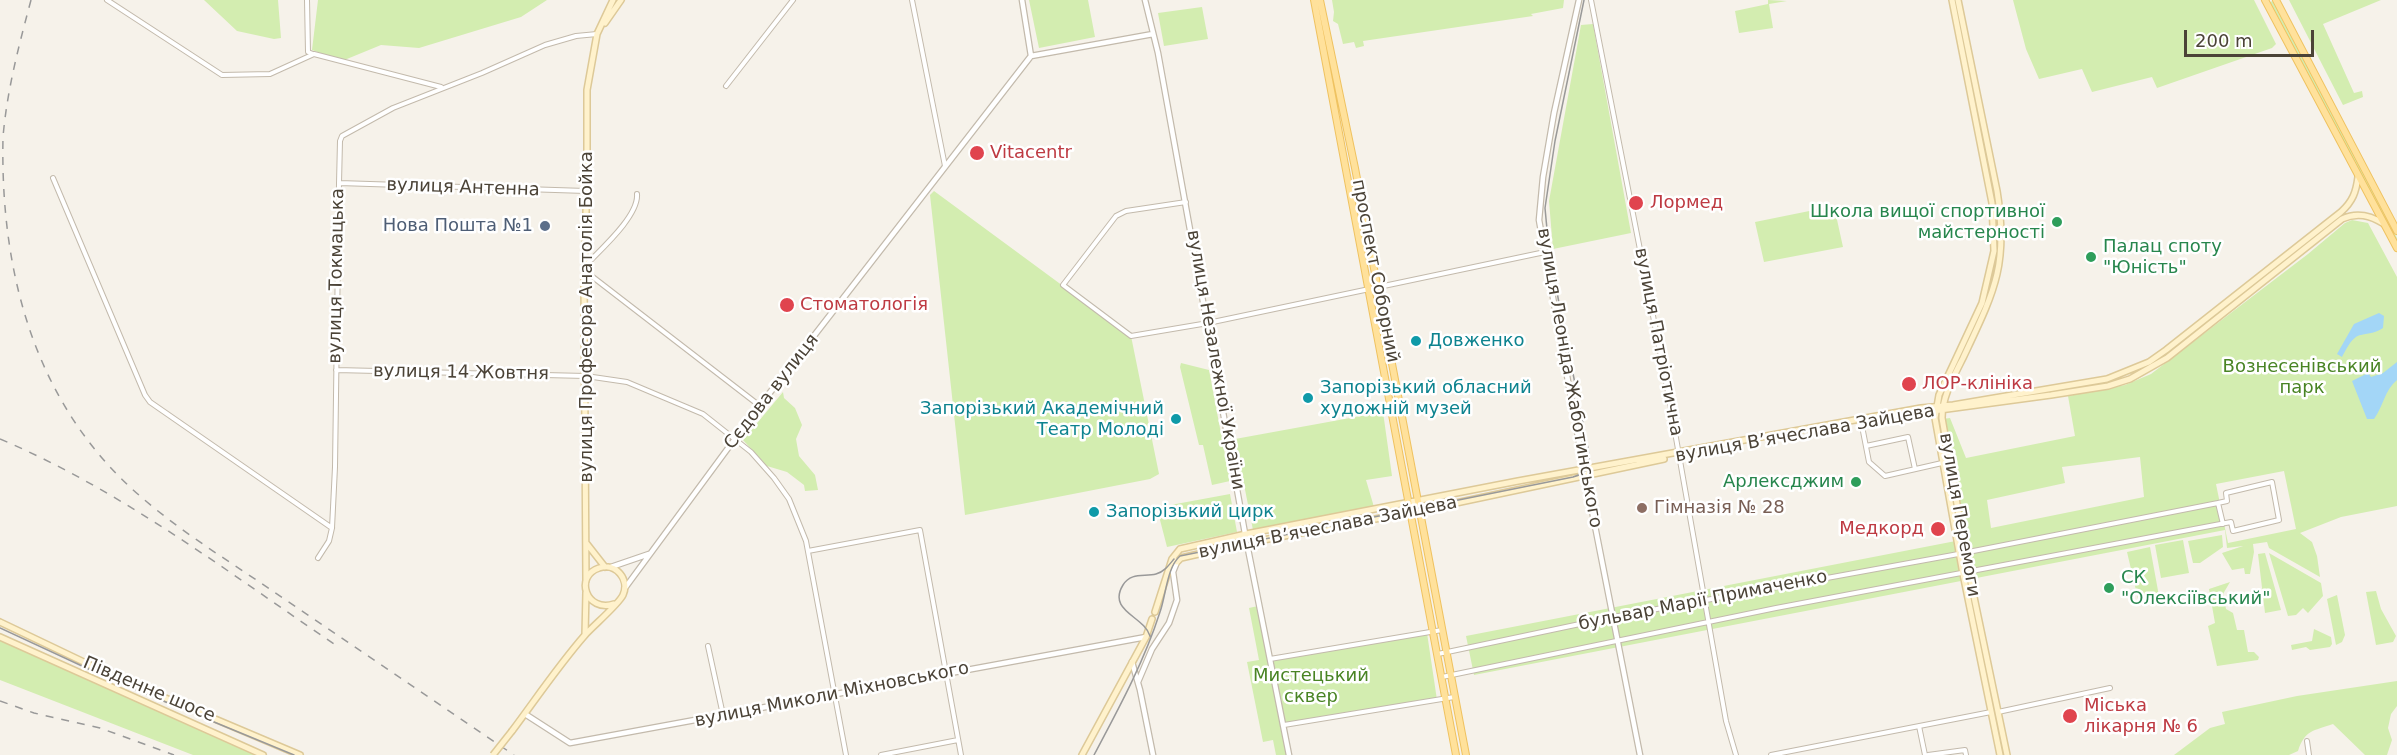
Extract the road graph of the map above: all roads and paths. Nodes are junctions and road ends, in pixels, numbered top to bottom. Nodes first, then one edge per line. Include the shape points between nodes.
1 (107, 0) edge
2 (307, 0) edge
3 (612, 0) edge
4 (621, 0) edge
5 (793, 0) edge
6 (912, 0) edge
7 (1022, 0) edge
8 (1145, 0) edge
9 (1314, 0) edge
10 (1579, 0) edge
11 (1591, 0) edge
12 (1952, 0) edge
13 (1958, 0) edge
14 (2276, 0) edge
15 (2266, 1) edge
16 (1321, 3) edge
17 (1317, 18) junction
18 (597, 34) junction
19 (1153, 34) junction
20 (314, 54) junction
21 (1031, 56) junction
22 (726, 86) dead end
23 (441, 87) junction
24 (945, 166) junction
25 (2358, 177) junction
26 (54, 178) dead end
27 (339, 183) junction
28 (587, 191) junction
29 (637, 194) dead end
30 (1186, 202) junction
31 (2384, 224) junction
32 (2397, 231) edge
33 (1995, 242) junction
34 (2002, 244) junction
35 (2397, 248) edge
36 (1545, 252) junction
37 (1994, 256) junction
38 (2001, 258) junction
39 (585, 269) junction
40 (1378, 286) junction
41 (1370, 288) junction
42 (1208, 323) junction
43 (336, 370) junction
44 (586, 376) junction
45 (760, 406) junction
46 (1939, 407) junction
47 (1861, 421) junction
48 (735, 438) junction
49 (1866, 446) junction
50 (1678, 455) junction
51 (1942, 463) junction
52 (1915, 469) junction
53 (1585, 472) junction
54 (1417, 502) junction
55 (1408, 503) junction
56 (2218, 503) junction
57 (1419, 511) junction
58 (1410, 512) junction
59 (2223, 524) junction
60 (332, 528) junction
61 (1246, 534) junction
62 (1248, 543) junction
63 (587, 544) junction
64 (808, 551) junction
65 (1962, 553) junction
66 (649, 554) junction
67 (318, 558) dead end
68 (1175, 560) junction
69 (608, 567) junction
70 (1966, 573) junction
71 (586, 584) junction
72 (625, 588) junction
73 (1705, 599) junction
74 (614, 604) junction
75 (1155, 612) dead end
76 (1613, 617) junction
77 (1152, 619) dead end
78 (0, 622) edge
79 (1709, 622) junction
80 (1442, 630) junction
81 (1433, 632) junction
82 (585, 635) junction
83 (0, 637) edge
84 (1146, 637) junction
85 (1618, 641) junction
86 (708, 646) dead end
87 (1447, 652) junction
88 (1438, 654) junction
89 (1270, 659) junction
90 (1132, 662) junction
91 (946, 673) junction
92 (1451, 675) junction
93 (1442, 677) junction
94 (1138, 682) junction
95 (2110, 688) dead end
96 (835, 694) junction
97 (1455, 696) junction
98 (1446, 698) junction
99 (1995, 712) junction
100 (525, 714) junction
101 (723, 716) junction
102 (1284, 725) junction
103 (1919, 726) junction
104 (958, 740) junction
105 (2307, 741) dead end
106 (263, 755) edge
107 (300, 755) edge
108 (493, 755) edge
109 (846, 755) edge
110 (881, 755) edge
111 (961, 755) edge
112 (1082, 755) edge
113 (1153, 755) edge
114 (1289, 755) edge
115 (1456, 755) edge
116 (1466, 755) edge
117 (1640, 755) edge
118 (1736, 755) edge
119 (1771, 755) edge
120 (1927, 755) edge
121 (1966, 755) edge
122 (2000, 755) edge
123 (2007, 755) edge
124 (2309, 755) edge

1 - 20 street via 222,75 270,74
2 - 20 street via 308,52
3 - 18 main road
4 - 18 main road
5 - 22 street
6 - 24 street
7 - 21 street
8 - 19 street, вулиця Незалежної України
9 - 17 main road, проспект Соборний
10 - 36 street, вулиця Леоніда Жаботинського via 1543,177 1539,220
11 - 50 street, вулиця Патріотична
12 - 33 main road via 1992,203
13 - 34 main road via 1996,191
14 - 32 main road
15 - 25 main road
16 - 17 main road
16 - 40 main road, проспект Соборний
17 - 41 main road, проспект Соборний
18 - 23 street, вулиця Токмацька via 545,45
18 - 28 main road, вулиця Професора Анатолія Бойка via 587,90
19 - 21 street
19 - 30 street, вулиця Незалежної України
20 - 23 street
21 - 24 street, Сєдова вулиця
23 - 27 street, вулиця Токмацька via 347,131 340,141
24 - 45 street, Сєдова вулиця
25 - 31 main road
25 - 46 main road, вулиця Вʼячеслава Зайцева via 2355,193 2341,212 2149,362 2107,379
26 - 60 street via 150,402
27 - 28 street, вулиця Антенна
27 - 43 street, вулиця Токмацька
28 - 39 main road, вулиця Професора Анатолія Бойка
29 - 39 street via 637,205
30 - 42 street, вулиця Незалежної України
30 - 42 street via 1116,216 1063,285 1131,336
31 - 35 main road
31 - 46 main road, вулиця Вʼячеслава Зайцева via 2367,216 2349,215 2342,219 2167,358 2130,379 2051,395
33 - 34 main road
33 - 37 main road
34 - 38 main road
36 - 40 street
36 - 53 street, вулиця Леоніда Жаботинського
37 - 38 main road via 1998,254
37 - 46 main road via 1982,303
38 - 46 main road via 1993,294
39 - 44 main road, вулиця Професора Анатолія Бойка
39 - 45 street
40 - 41 street
40 - 54 main road, проспект Соборний
41 - 42 street
41 - 55 main road, проспект Соборний
42 - 61 street, вулиця Незалежної України
43 - 44 street, вулиця 14 Жовтня
43 - 60 street, вулиця Токмацька
44 - 48 street, вулиця 14 Жовтня via 645,388 703,414
44 - 63 main road, вулиця Професора Анатолія Бойка
45 - 48 street, Сєдова вулиця
46 - 47 main road, вулиця Вʼячеслава Зайцева
46 - 50 main road, вулиця Вʼячеслава Зайцева
46 - 51 main road, вулиця Перемоги
46 - 65 main road, вулиця Перемоги
47 - 49 street
47 - 50 main road, вулиця Вʼячеслава Зайцева
48 - 64 street, вулиця 14 Жовтня via 789,499
48 - 66 street, Сєдова вулиця
49 - 52 street via 1869,462 1885,476
49 - 52 street via 1908,437
50 - 53 main road, вулиця Вʼячеслава Зайцева
50 - 73 street, вулиця Патріотична
51 - 52 street
51 - 65 main road, вулиця Перемоги
53 - 54 main road, вулиця Вʼячеслава Зайцева
53 - 57 main road, вулиця Вʼячеслава Зайцева
53 - 76 street, вулиця Леоніда Жаботинського
54 - 55 main road, вулиця Вʼячеслава Зайцева
54 - 57 main road, проспект Соборний
55 - 58 main road, проспект Соборний
55 - 61 main road, вулиця Вʼячеслава Зайцева
56 - 59 street
56 - 59 street via 2227,501 2226,493 2272,482 2279,520 2233,531 2232,522
56 - 65 street, бульвар Марії Примаченко
57 - 58 main road, вулиця Вʼячеслава Зайцева
57 - 80 main road, проспект Соборний
58 - 62 main road, вулиця Вʼячеслава Зайцева
58 - 81 main road, проспект Соборний
59 - 70 street, бульвар Марії Примаченко
60 - 67 street, вулиця Токмацька
61 - 62 street, вулиця Незалежної України
61 - 68 main road, вулиця Вʼячеслава Зайцева via 1180,549
62 - 68 main road, вулиця Вʼячеслава Зайцева
62 - 89 street, вулиця Незалежної України
63 - 69 main road
63 - 71 main road, вулиця Професора Анатолія Бойка
64 - 91 street via 920,530
64 - 96 street, вулиця 14 Жовтня
65 - 70 main road, вулиця Перемоги
65 - 73 street, бульвар Марії Примаченко
66 - 69 street
66 - 72 street, Сєдова вулиця
68 - 75 main road
68 - 94 street via 1177,600
69 - 71 main road via 593,571
69 - 72 main road via 622,575
70 - 79 street, бульвар Марії Примаченко
70 - 99 main road, вулиця Перемоги
71 - 74 main road via 595,603
71 - 82 main road
72 - 74 main road
73 - 76 street, бульвар Марії Примаченко
73 - 79 street, вулиця Патріотична
74 - 82 main road
76 - 85 street, вулиця Леоніда Жаботинського
76 - 87 street, бульвар Марії Примаченко
77 - 84 main road
78 - 107 main road, Південне шосе via 111,675
79 - 85 street, бульвар Марії Примаченко
79 - 118 street, вулиця Патріотична via 1726,721
80 - 81 street
80 - 87 main road, проспект Соборний
81 - 88 main road, проспект Соборний
81 - 89 street
82 - 100 main road
83 - 106 main road, Південне шосе
84 - 90 main road
84 - 91 street, вулиця Миколи Міхновського
85 - 92 street, бульвар Марії Примаченко
85 - 117 street, вулиця Леоніда Жаботинського
86 - 101 street
87 - 88 street, бульвар Марії Примаченко
87 - 92 main road, проспект Соборний
88 - 93 main road, проспект Соборний
89 - 102 street, вулиця Незалежної України
90 - 94 street
90 - 112 main road
91 - 96 street, вулиця Миколи Міхновського
91 - 104 street
92 - 93 street, бульвар Марії Примаченко
92 - 97 main road, проспект Соборний
93 - 98 main road, проспект Соборний
94 - 113 street
95 - 99 street
96 - 101 street, вулиця Миколи Міхновського
96 - 109 street, вулиця 14 Жовтня
97 - 98 street
97 - 116 main road, проспект Соборний
98 - 102 street
98 - 115 main road, проспект Соборний
99 - 103 street
99 - 122 main road, вулиця Перемоги
99 - 123 main road, вулиця Перемоги
100 - 101 street, вулиця Миколи Міхновського via 570,743
100 - 108 main road, bridge
102 - 114 street, вулиця Незалежної України
103 - 119 street
103 - 120 street
104 - 110 street
104 - 111 street
105 - 124 street
120 - 121 street via 1965,750

